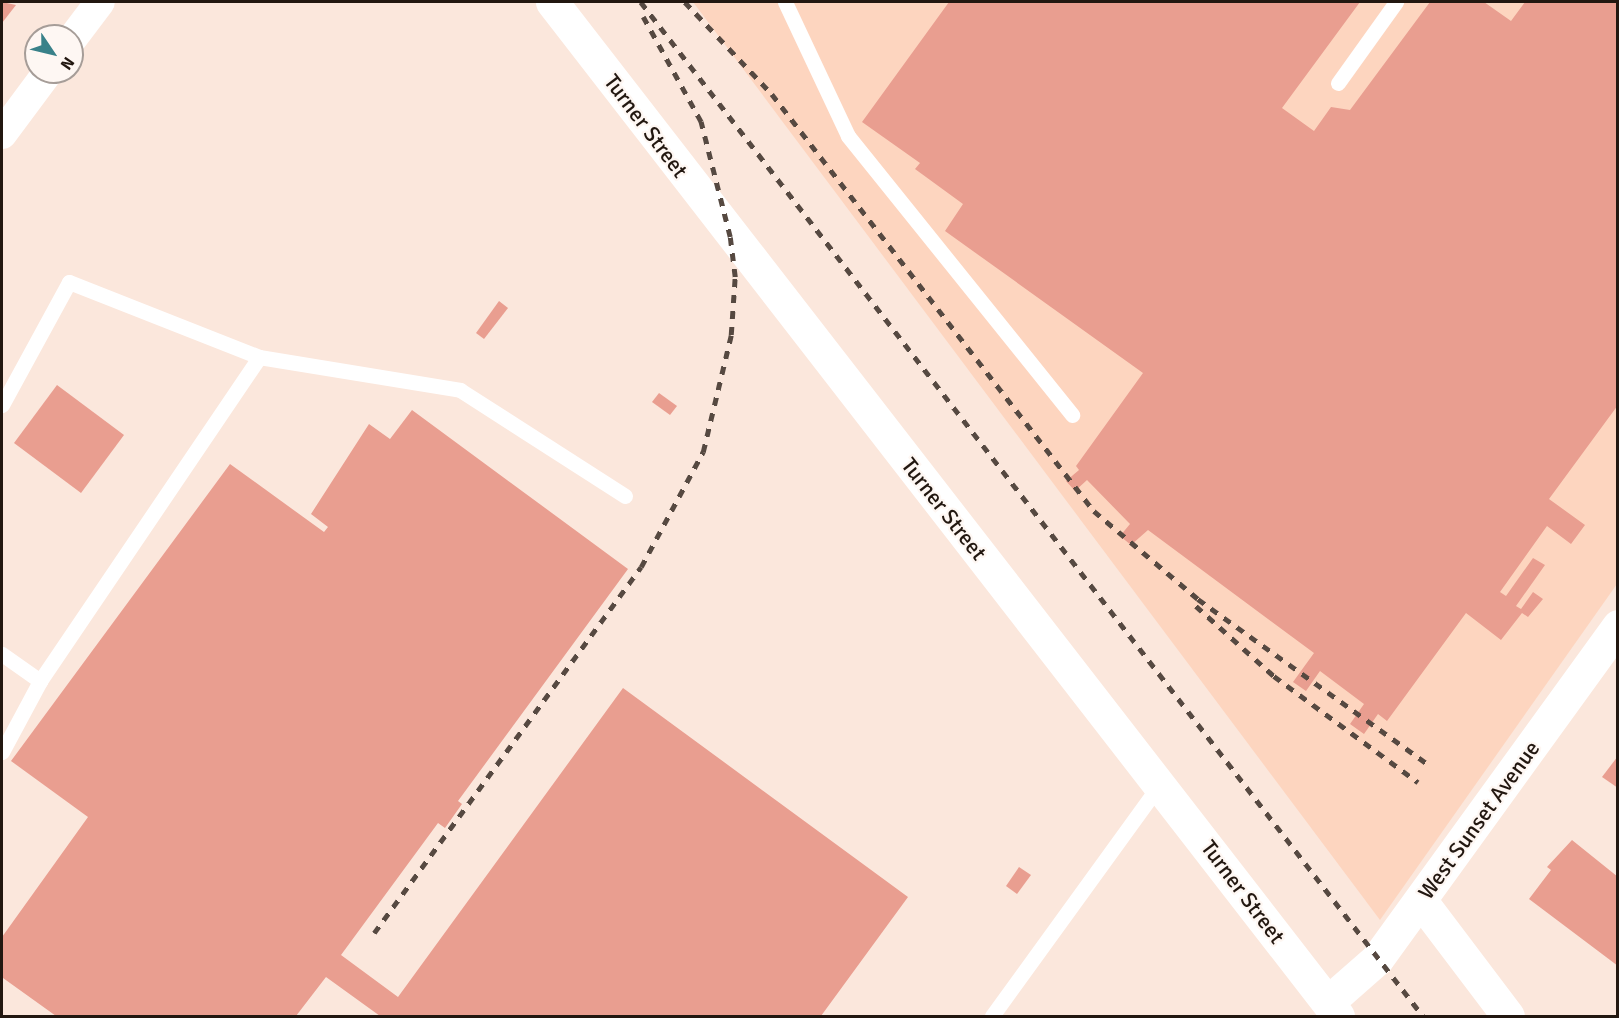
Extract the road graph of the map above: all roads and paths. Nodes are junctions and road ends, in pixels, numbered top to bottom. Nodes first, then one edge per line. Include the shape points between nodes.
1 (100, 2) edge
2 (552, 2) edge
3 (785, 2) edge
4 (1396, 2) edge
5 (83, 24) edge
6 (1338, 83) dead end
7 (39, 84) edge
8 (2, 134) edge
9 (259, 357) junction
10 (2, 405) edge
11 (1072, 415) dead end
12 (626, 496) dead end
13 (1617, 626) edge
14 (2, 654) edge
15 (40, 681) junction
16 (2, 752) edge
17 (1160, 784) junction
18 (1421, 901) junction
19 (1333, 1009) edge
20 (992, 1017) edge
21 (1508, 1017) edge

1 - 5 street
2 - 17 street, Turner Street
3 - 11 lane via 848,136
4 - 6 lane
7 - 8 street
9 - 10 lane via 69,282
9 - 12 lane via 460,390
9 - 15 lane
13 - 18 street, West Sunset Avenue
14 - 15 lane
15 - 16 lane
17 - 19 street, Turner Street
17 - 20 lane
18 - 19 street, West Sunset Avenue
18 - 21 street

